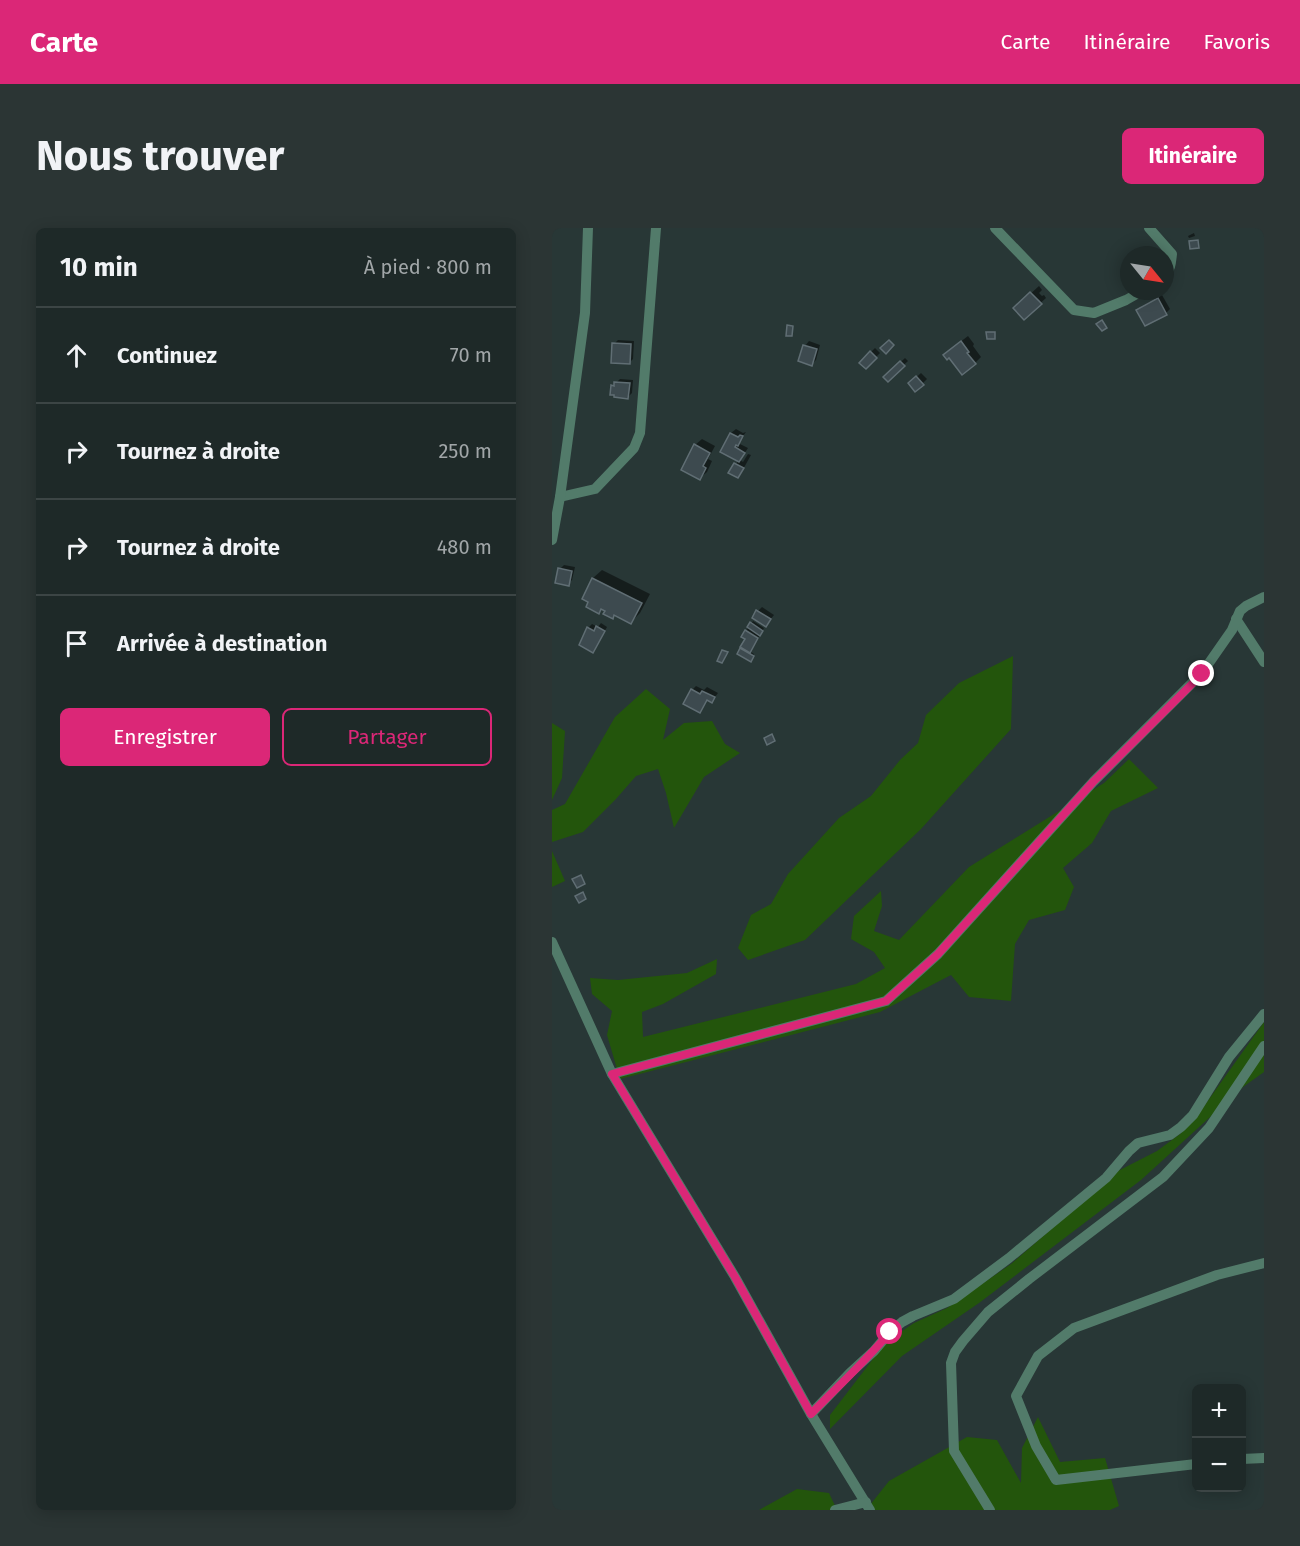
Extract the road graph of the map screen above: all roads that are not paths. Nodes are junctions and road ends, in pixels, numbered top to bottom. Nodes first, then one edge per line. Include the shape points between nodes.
1 (588, 228) edge
2 (656, 228) edge
3 (995, 228) edge
4 (1149, 228) edge
5 (1165, 246) edge
6 (1126, 300) edge
7 (560, 496) junction
8 (552, 540) edge
9 (1264, 597) edge
10 (1236, 619) junction
11 (1264, 662) edge
12 (552, 942) edge
13 (1264, 1014) edge
14 (1264, 1046) edge
15 (612, 1074) junction
16 (1264, 1263) edge
17 (811, 1414) junction
18 (1264, 1458) edge
19 (1246, 1459) edge
20 (1192, 1465) edge
21 (868, 1506) edge
22 (835, 1510) edge
23 (990, 1510) edge

1 - 7 street via 585,313
2 - 7 street via 640,433 634,448 595,489
3 - 6 street via 1074,310 1094,313
4 - 5 street
7 - 8 street
9 - 10 street via 1246,606
10 - 11 street
10 - 15 street via 1202,674 1093,782 938,954 886,1001
12 - 15 street
13 - 17 street via 1181,1127 1170,1136 1138,1143 1106,1178 1009,1258 954,1299 902,1322
14 - 23 street via 1209,1128 1163,1177 988,1312 955,1352 951,1363 954,1451
15 - 17 street via 735,1277
16 - 20 street via 1217,1275 1074,1328 1038,1356 1016,1396 1036,1446 1056,1480
17 - 21 street
18 - 19 street
21 - 22 street

